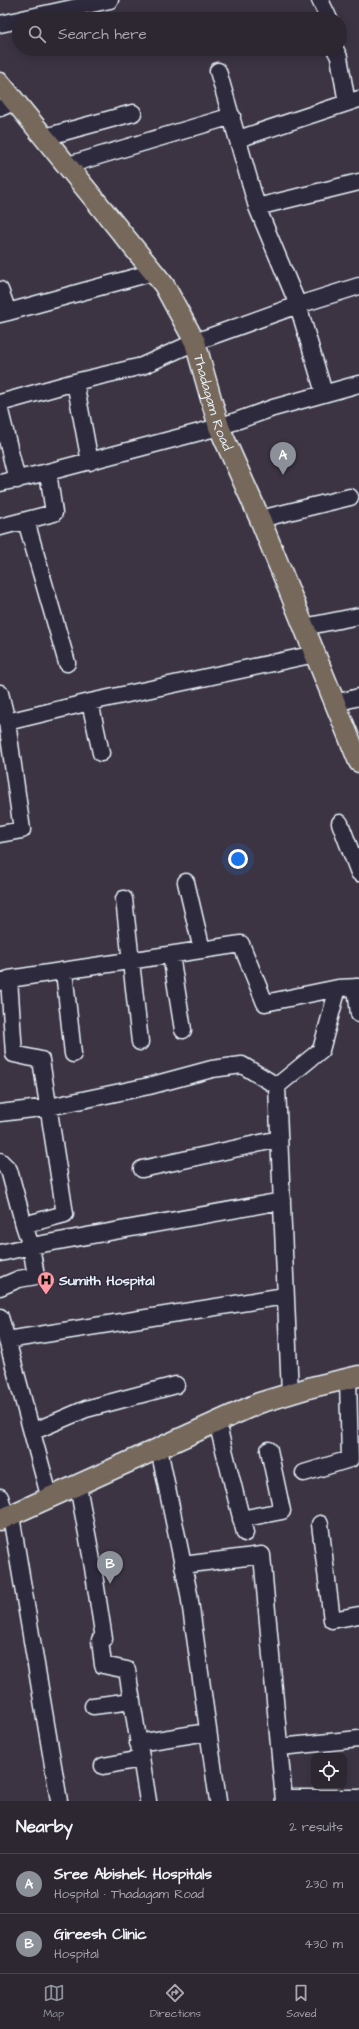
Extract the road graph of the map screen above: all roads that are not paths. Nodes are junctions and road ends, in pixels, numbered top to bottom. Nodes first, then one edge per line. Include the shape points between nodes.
1 (110, 0) edge
2 (320, 0) edge
3 (54, 12) edge
4 (326, 12) edge
5 (12, 21) edge
6 (0, 24) edge
7 (338, 56) edge
8 (218, 72) dead end
9 (0, 83) edge
10 (353, 101) edge
11 (8, 104) edge
12 (133, 114) dead end
13 (232, 116) junction
14 (45, 137) junction
15 (238, 139) junction
16 (68, 165) junction
17 (359, 182) edge
18 (257, 207) junction
19 (154, 272) junction
20 (359, 286) edge
21 (0, 290) edge
22 (298, 305) junction
23 (4, 313) edge
24 (195, 342) junction
25 (75, 382) junction
26 (359, 384) edge
27 (324, 393) junction
28 (0, 403) edge
29 (0, 411) edge
30 (219, 427) junction
31 (90, 462) junction
32 (48, 472) junction
33 (17, 480) junction
34 (0, 484) edge
35 (350, 497) dead end
36 (260, 519) junction
37 (26, 521) junction
38 (0, 528) edge
39 (359, 616) edge
40 (304, 627) junction
41 (315, 654) junction
42 (67, 663) dead end
43 (0, 693) edge
44 (359, 697) edge
45 (90, 702) junction
46 (335, 703) junction
47 (7, 722) junction
48 (101, 753) dead end
49 (359, 762) edge
50 (340, 823) dead end
51 (0, 834) edge
52 (359, 873) edge
53 (186, 882) dead end
54 (124, 899) dead end
55 (202, 950) junction
56 (171, 955) junction
57 (130, 961) junction
58 (64, 971) junction
59 (5, 981) edge
60 (358, 987) edge
61 (338, 988) junction
62 (359, 1014) edge
63 (183, 1030) dead end
64 (140, 1042) dead end
65 (73, 1054) dead end
66 (277, 1086) junction
67 (49, 1107) junction
68 (0, 1113) edge
69 (279, 1139) junction
70 (0, 1161) edge
71 (142, 1169) dead end
72 (282, 1201) junction
73 (24, 1225) junction
74 (31, 1246) junction
75 (0, 1253) edge
76 (0, 1287) edge
77 (286, 1296) junction
78 (0, 1317) edge
79 (7, 1340) junction
80 (353, 1377) edge
81 (176, 1385) dead end
82 (290, 1394) junction
83 (217, 1422) junction
84 (32, 1432) junction
85 (159, 1449) junction
86 (269, 1450) dead end
87 (304, 1473) dead end
88 (78, 1486) junction
89 (0, 1497) edge
90 (50, 1499) junction
91 (5, 1518) edge
92 (320, 1524) dead end
93 (183, 1565) junction
94 (359, 1615) edge
95 (132, 1701) junction
96 (93, 1706) dead end
97 (208, 1732) junction
98 (359, 1740) edge
99 (138, 1742) junction
100 (280, 1747) junction
101 (141, 1759) junction
102 (103, 1766) dead end
103 (359, 1798) edge
104 (284, 1799) edge
105 (59, 1801) edge
106 (148, 1801) edge
107 (218, 1801) edge

1 - 3 street
2 - 4 street
5 - 6 street
7 - 10 street
8 - 13 street
9 - 11 main road, Thadagam Road
10 - 15 street
11 - 14 main road, Thadagam Road
12 - 14 street
13 - 15 street
13 - 16 street
14 - 16 main road, Thadagam Road
15 - 18 street
16 - 19 main road, Thadagam Road
17 - 18 street
18 - 22 street
19 - 23 street
19 - 24 main road, Thadagam Road via 164,284
20 - 22 street
21 - 23 street
22 - 24 street
22 - 27 street
24 - 25 street via 142,366
24 - 30 main road, Thadagam Road
25 - 28 street
25 - 31 street
26 - 27 street
27 - 30 street
29 - 33 street
30 - 31 street
30 - 36 main road, Thadagam Road
31 - 32 street
32 - 33 street
32 - 37 street via 54,513
33 - 34 street
35 - 36 street
36 - 40 main road, Thadagam Road
37 - 38 street
37 - 42 street
39 - 40 street
40 - 41 main road, Thadagam Road
41 - 45 street
41 - 46 main road, Thadagam Road
43 - 47 street
44 - 46 street
45 - 47 street
45 - 48 street
46 - 49 main road, Thadagam Road
47 - 51 street via 22,830
50 - 52 street
53 - 55 street
54 - 57 street
55 - 56 street
55 - 61 street via 241,944 265,1003
56 - 57 street
56 - 63 street
57 - 58 street
57 - 64 street
58 - 59 street
58 - 65 street
59 - 67 street via 14,1054 41,1060
60 - 61 street
60 - 62 street
61 - 66 street via 321,1050
66 - 67 street via 242,1065 212,1069 149,1086
66 - 69 street
67 - 68 street
67 - 73 street via 65,1214
69 - 71 street
69 - 72 street
70 - 73 street via 9,1170
72 - 74 street
72 - 77 street
73 - 74 street
74 - 75 street
74 - 76 street via 36,1276 19,1279
77 - 79 street
77 - 82 street
78 - 79 street
79 - 84 street
80 - 82 main road
80 - 87 street via 350,1459
81 - 84 street via 86,1409
82 - 83 main road via 259,1403
83 - 85 main road
83 - 86 street via 243,1526 282,1510
84 - 90 street
85 - 88 main road
85 - 93 street
88 - 90 main road
88 - 95 street via 104,1639 100,1640 103,1665 127,1670
89 - 91 street
90 - 91 main road
91 - 105 street
92 - 94 street via 332,1620
93 - 97 street
93 - 100 street via 262,1555
95 - 96 street
95 - 99 street
97 - 99 street
97 - 107 street
98 - 100 street
99 - 101 street
100 - 104 street
101 - 102 street
101 - 106 street
103 - 104 street

